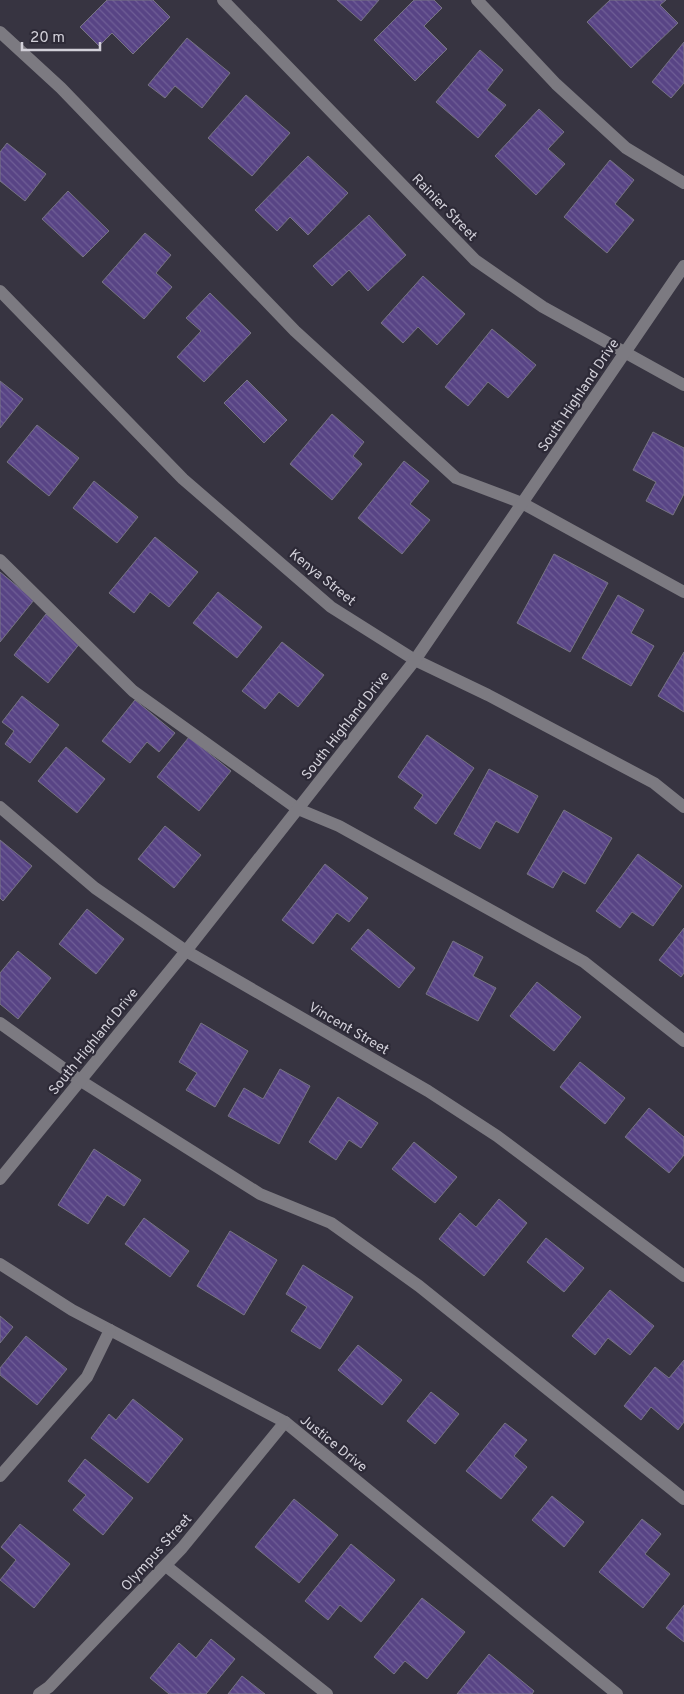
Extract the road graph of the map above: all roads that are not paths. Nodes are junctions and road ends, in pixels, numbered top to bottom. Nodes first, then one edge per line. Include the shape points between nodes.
1 (223, 0) edge
2 (477, 0) edge
3 (0, 32) edge
4 (684, 183) edge
5 (684, 266) edge
6 (0, 291) edge
7 (625, 353) junction
8 (684, 385) edge
9 (522, 503) junction
10 (0, 560) edge
11 (684, 592) edge
12 (415, 660) junction
13 (0, 807) edge
14 (684, 807) edge
15 (298, 809) junction
16 (186, 951) junction
17 (0, 1023) edge
18 (684, 1041) edge
19 (80, 1081) junction
20 (0, 1179) edge
21 (0, 1264) edge
22 (684, 1276) edge
23 (110, 1330) junction
24 (285, 1422) junction
25 (0, 1476) edge
26 (684, 1499) edge
27 (166, 1566) junction
28 (49, 1692) edge
29 (327, 1694) edge
30 (617, 1694) edge

1 - 7 street, Rainier Street via 475,260 542,307
2 - 4 street via 556,84 626,148
3 - 9 street via 61,88 295,331 448,471 456,478
5 - 7 street, South Highland Drive
6 - 12 street, Kenya Street via 183,478 331,607
7 - 8 street, Rainier Street
7 - 9 street, South Highland Drive
9 - 11 street
9 - 12 street, South Highland Drive
10 - 15 street via 133,691
12 - 14 street, Kenya Street via 654,783
12 - 15 street, South Highland Drive
13 - 16 street, Vincent Street via 94,888
15 - 16 street, South Highland Drive
15 - 18 street via 339,826 584,962
16 - 19 street, South Highland Drive
16 - 22 street, Vincent Street via 428,1091 490,1131
17 - 19 street
19 - 20 street, South Highland Drive
19 - 26 street via 260,1194 331,1223 419,1286
21 - 23 street, Justice Drive
23 - 24 street, Justice Drive
23 - 25 street via 87,1378
24 - 27 street, Olympus Street
24 - 30 street, Justice Drive
27 - 28 street, Olympus Street
27 - 29 street

